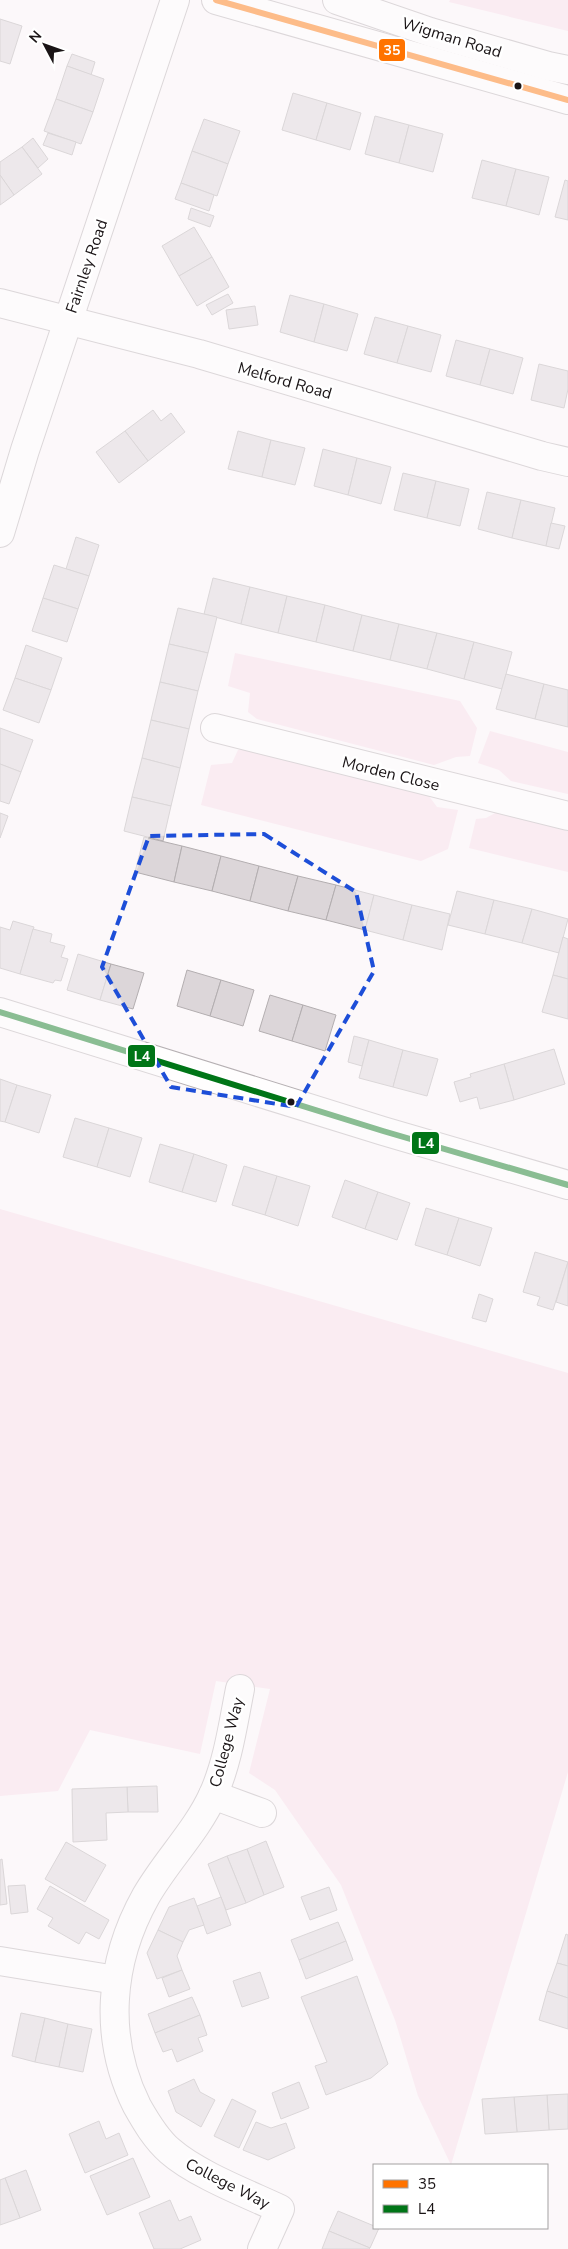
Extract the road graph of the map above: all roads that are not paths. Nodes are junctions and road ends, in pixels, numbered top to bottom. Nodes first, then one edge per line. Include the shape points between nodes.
1 (175, 0) edge
2 (216, 0) edge
3 (337, 0) edge
4 (568, 70) edge
5 (568, 100) edge
6 (0, 303) edge
7 (68, 320) junction
8 (568, 462) edge
9 (0, 533) edge
10 (215, 728) dead end
11 (568, 816) edge
12 (0, 1012) edge
13 (568, 1185) edge
14 (240, 1689) dead end
15 (212, 1795) junction
16 (262, 1813) dead end
17 (0, 1961) edge
18 (116, 1980) junction
19 (262, 2249) edge

1 - 7 street, Fairnley Road
2 - 5 street, Wigman Road
3 - 4 street, Wigman Road via 430,32
6 - 7 street, Melford Road
7 - 8 street, Melford Road via 200,354
7 - 9 street, Fairnley Road
10 - 11 street, Morden Close
12 - 13 street
14 - 15 street, College Way via 223,1764
15 - 16 street, College Way
15 - 18 street, College Way via 146,1897 128,1934
17 - 18 street
18 - 19 street, College Way via 116,2040 130,2092 153,2132 170,2151 188,2165 280,2209

